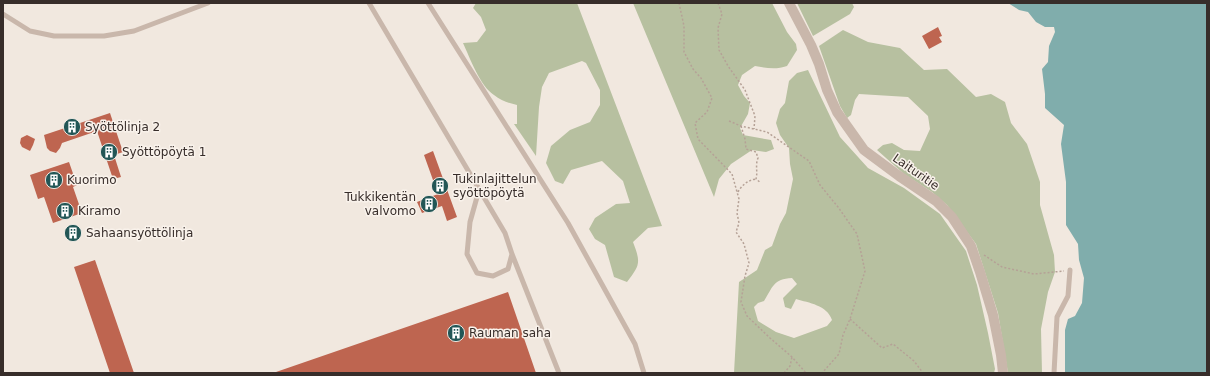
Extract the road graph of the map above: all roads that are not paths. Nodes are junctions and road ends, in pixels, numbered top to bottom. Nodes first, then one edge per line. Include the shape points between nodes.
1 (208, 3) edge
2 (369, 3) edge
3 (428, 3) edge
4 (789, 3) edge
5 (3, 14) edge
6 (479, 190) junction
7 (512, 254) junction
8 (1070, 270) road end
9 (559, 373) edge
10 (644, 373) edge
11 (1003, 373) edge
12 (1054, 373) edge

1 - 5 lane via 134,31 104,36 54,36 30,31
2 - 6 lane
3 - 10 lane via 568,222 635,344
4 - 11 street, Laituritie via 819,64 837,112 860,145 936,201 952,217 970,246 992,315
6 - 7 lane via 505,233
6 - 7 lane via 470,222 467,254 477,273 493,276 508,269
7 - 9 lane
8 - 12 lane via 1068,296 1057,317

